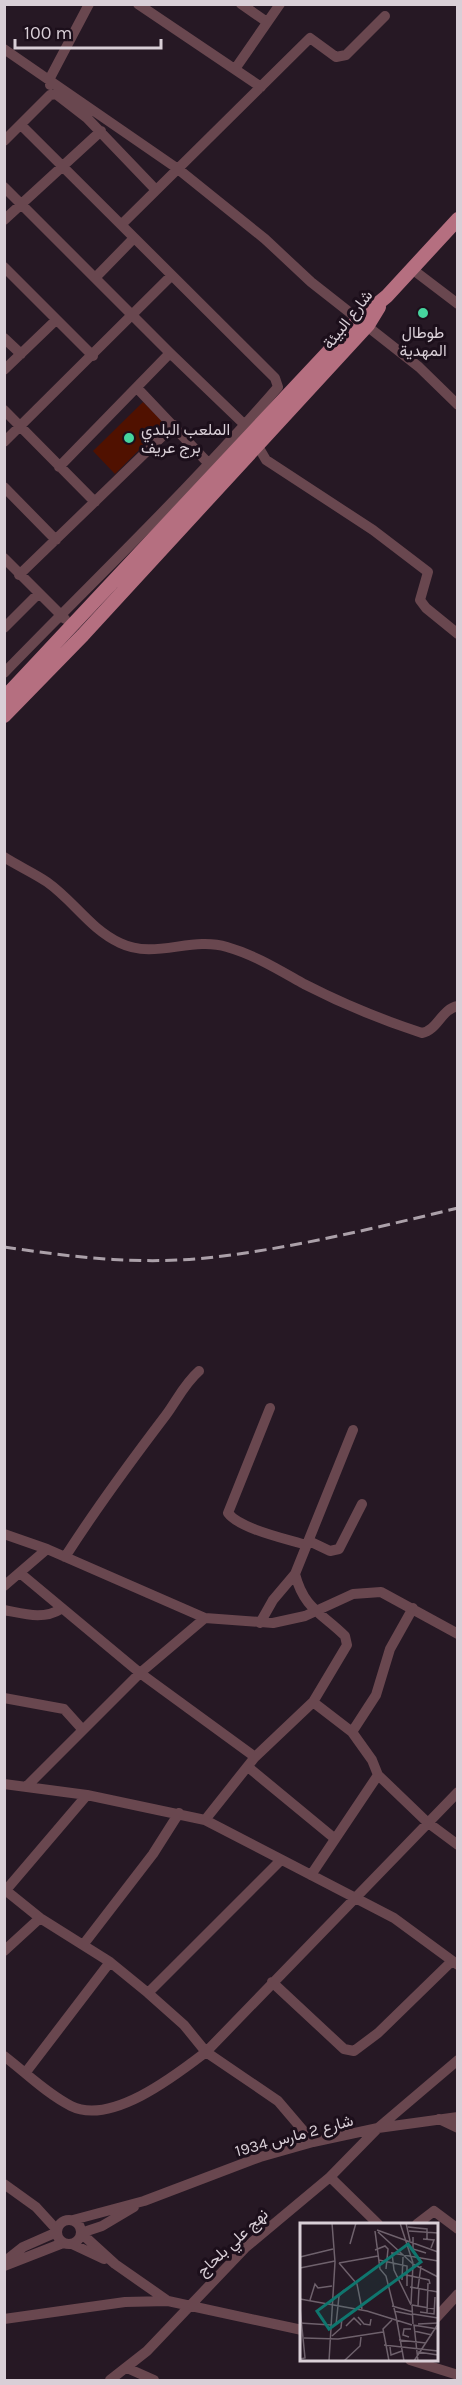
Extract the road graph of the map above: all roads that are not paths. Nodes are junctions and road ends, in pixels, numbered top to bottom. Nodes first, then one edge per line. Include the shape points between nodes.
1 (138, 4) edge
2 (241, 4) edge
3 (280, 4) edge
4 (86, 5) edge
5 (385, 16) dead end
6 (267, 22) junction
7 (4, 49) edge
8 (235, 69) junction
9 (50, 78) junction
10 (261, 87) junction
11 (51, 94) junction
12 (21, 124) junction
13 (101, 130) junction
14 (4, 141) edge
15 (63, 166) junction
16 (178, 169) junction
17 (4, 187) edge
18 (156, 190) junction
19 (21, 204) junction
20 (458, 219) edge
21 (4, 220) edge
22 (122, 224) junction
23 (134, 238) junction
24 (4, 267) edge
25 (412, 269) junction
26 (171, 276) junction
27 (95, 278) junction
28 (456, 300) edge
29 (132, 315) junction
30 (56, 320) junction
31 (364, 322) junction
32 (4, 338) edge
33 (170, 353) junction
34 (21, 354) junction
35 (93, 356) junction
36 (4, 370) edge
37 (138, 388) junction
38 (458, 405) edge
39 (4, 410) edge
40 (245, 422) junction
41 (174, 425) junction
42 (20, 426) junction
43 (255, 441) junction
44 (4, 442) edge
45 (210, 465) junction
46 (60, 466) junction
47 (5, 490) edge
48 (95, 502) junction
49 (56, 540) junction
50 (6, 561) edge
51 (19, 574) junction
52 (39, 593) junction
53 (61, 615) junction
54 (4, 627) edge
55 (78, 631) junction
56 (458, 634) edge
57 (4, 673) edge
58 (4, 698) edge
59 (4, 716) edge
60 (4, 857) edge
61 (458, 1006) edge
62 (199, 1371) dead end
63 (270, 1408) dead end
64 (353, 1430) dead end
65 (362, 1504) dead end
66 (4, 1534) edge
67 (308, 1543) junction
68 (47, 1549) junction
69 (65, 1557) junction
70 (20, 1573) junction
71 (295, 1574) junction
72 (4, 1586) edge
73 (61, 1608) junction
74 (413, 1608) junction
75 (4, 1610) edge
76 (315, 1612) junction
77 (205, 1618) junction
78 (260, 1623) junction
79 (458, 1634) edge
80 (140, 1673) junction
81 (4, 1698) edge
82 (313, 1702) junction
83 (82, 1729) junction
84 (352, 1732) junction
85 (255, 1757) junction
86 (248, 1767) junction
87 (378, 1775) junction
88 (4, 1784) edge
89 (26, 1787) junction
90 (458, 1792) edge
91 (87, 1795) junction
92 (179, 1813) junction
93 (205, 1820) junction
94 (427, 1822) junction
95 (334, 1838) junction
96 (458, 1845) edge
97 (280, 1860) junction
98 (311, 1875) junction
99 (5, 1890) edge
100 (355, 1897) junction
101 (40, 1918) junction
102 (83, 1945) junction
103 (4, 1951) edge
104 (110, 1962) junction
105 (455, 1963) edge
106 (272, 1982) junction
107 (148, 1993) junction
108 (206, 2052) junction
109 (4, 2055) edge
110 (458, 2060) edge
111 (26, 2072) junction
112 (458, 2117) edge
113 (438, 2119) junction
114 (378, 2128) junction
115 (458, 2128) edge
116 (313, 2142) junction
117 (330, 2177) junction
118 (4, 2184) edge
119 (144, 2201) junction
120 (36, 2207) junction
121 (70, 2220) junction
122 (377, 2223) edge
123 (418, 2223) edge
124 (458, 2229) edge
125 (57, 2231) junction
126 (81, 2233) junction
127 (68, 2243) junction
128 (4, 2264) edge
129 (115, 2264) junction
130 (458, 2294) edge
131 (168, 2301) junction
132 (189, 2304) junction
133 (438, 2316) edge
134 (4, 2319) edge
135 (300, 2330) edge
136 (413, 2361) edge
137 (128, 2368) junction
138 (458, 2375) edge
139 (110, 2380) edge
140 (154, 2380) edge

1 - 8 street
2 - 6 street
3 - 6 street
4 - 9 street
5 - 10 street via 346,55 336,57 310,38
6 - 8 street
7 - 9 street
8 - 10 street
9 - 11 street
9 - 16 street
10 - 16 street
11 - 12 street
11 - 13 street via 69,101
12 - 14 street
12 - 15 street
13 - 15 street
13 - 18 street
15 - 19 street
15 - 22 street
16 - 18 street
16 - 31 street
17 - 19 street
18 - 22 street
19 - 21 street
19 - 27 street
20 - 25 main road, شارع البيئة
22 - 23 street
23 - 26 street
23 - 27 street
24 - 30 street
25 - 28 street
25 - 31 main road, شارع البيئة
26 - 29 street
26 - 40 street via 278,382 278,387
27 - 29 street
29 - 33 street
29 - 35 street
30 - 34 street
30 - 35 street
31 - 38 street
31 - 43 main road, شارع البيئة
32 - 34 street
33 - 37 street
33 - 40 street
34 - 36 street
35 - 42 street
37 - 41 street
37 - 46 street
39 - 42 street
40 - 43 street
40 - 45 street
41 - 45 street
41 - 48 street
42 - 44 street
42 - 46 street
43 - 55 main road, شارع البيئة
43 - 56 street via 266,460 373,530 428,572 420,600
45 - 53 street
46 - 48 street
47 - 49 street
48 - 49 street
49 - 51 street
50 - 51 street
51 - 52 street
52 - 53 street
52 - 54 street
53 - 55 street
53 - 57 street
55 - 58 main road, شارع البيئة
55 - 59 main road, شارع البيئة
60 - 61 street via 47,882 95,929 123,945 153,950 204,942 226,946 333,997 422,1033 449,1008
62 - 69 street via 114,1482
63 - 67 street via 228,1513 259,1530
64 - 67 street
65 - 67 street via 339,1549 330,1551
66 - 68 street
67 - 71 street
68 - 69 street
68 - 70 street
69 - 77 street
70 - 72 street
70 - 73 street
71 - 76 street via 300,1591
71 - 78 street
73 - 75 street via 40,1617
73 - 80 street
74 - 76 street via 381,1593 366,1592 343,1596
74 - 79 street
74 - 84 street via 390,1649 376,1695
76 - 78 street
76 - 82 street via 347,1640
77 - 78 street
77 - 80 street
80 - 83 street
80 - 85 street
81 - 83 street via 64,1709
82 - 84 street
82 - 85 street
83 - 89 street
84 - 87 street via 368,1752
85 - 86 street
86 - 93 street
86 - 95 street
87 - 94 street
87 - 95 street
88 - 89 street
89 - 91 street
90 - 94 street
91 - 92 street
91 - 99 street
92 - 93 street
92 - 102 street via 153,1854
93 - 97 street
94 - 96 street
94 - 100 street
95 - 98 street
97 - 98 street
97 - 107 street
98 - 100 street
99 - 101 street
100 - 105 street via 394,1918
100 - 106 street
101 - 102 street
101 - 103 street
102 - 104 street
104 - 107 street
104 - 111 street
105 - 106 street via 360,2049 350,2052
106 - 108 street
107 - 108 street via 184,2025
108 - 111 street via 154,2089 93,2111 72,2107
108 - 116 street via 278,2101
109 - 111 street
110 - 114 street, نهج علي بلحاج
112 - 113 street, شارع 2 مارس 1934
113 - 114 street, شارع 2 مارس 1934
113 - 115 street
114 - 116 street, شارع 2 مارس 1934
114 - 117 street, نهج علي بلحاج
116 - 119 street, شارع 2 مارس 1934 via 260,2157
117 - 122 street
117 - 132 street, نهج علي بلحاج via 245,2248
118 - 120 street
119 - 121 street, شارع 2 مارس 1934
119 - 126 street, شارع 2 مارس 1934 via 102,2226
120 - 121 street
120 - 125 street
121 - 125 street via 60,2223
121 - 126 street via 79,2225
123 - 124 street via 434,2211
125 - 127 street
125 - 128 street via 23,2247
126 - 127 street via 79,2240
126 - 129 street
127 - 128 street
127 - 129 street
129 - 131 street
130 - 133 street
131 - 132 street
131 - 134 street via 125,2302
132 - 135 street
132 - 137 street, نهج علي بلحاج
136 - 138 street
137 - 139 street, نهج علي بلحاج
137 - 140 street

